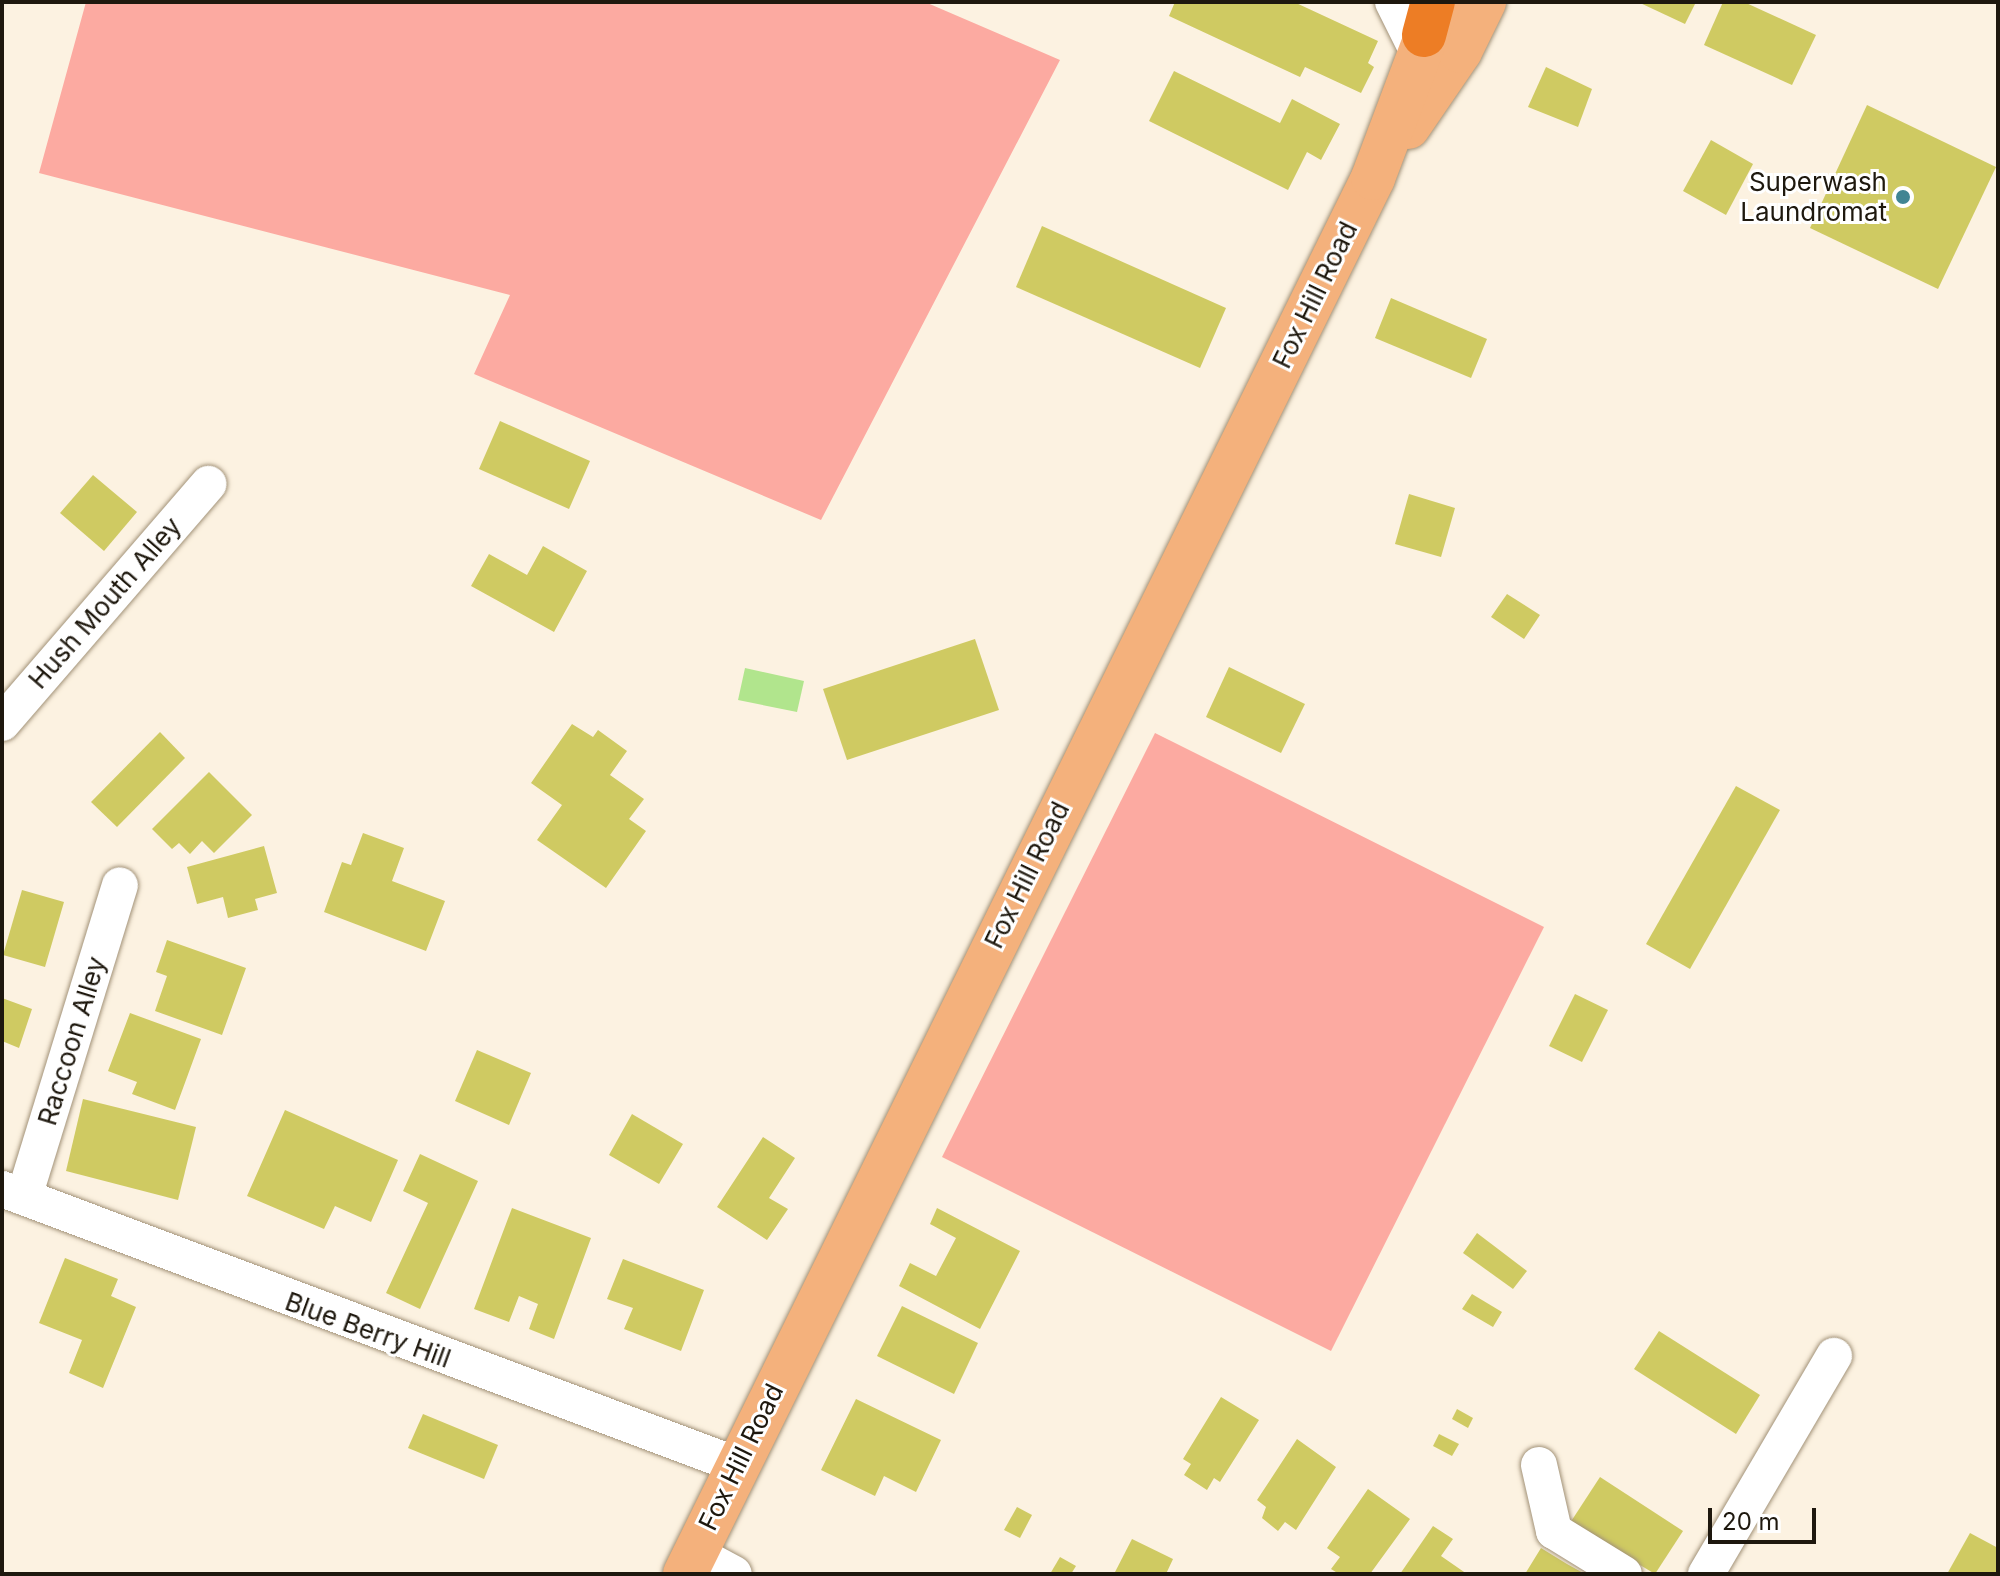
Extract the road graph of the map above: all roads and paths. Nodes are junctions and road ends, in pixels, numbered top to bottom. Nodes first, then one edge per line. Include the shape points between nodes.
1 (1393, 2) edge
2 (1484, 2) edge
3 (1428, 23) edge
4 (1373, 178) junction
5 (208, 484) dead end
6 (2, 723) edge
7 (120, 885) dead end
8 (13, 1193) edge
9 (1834, 1356) dead end
10 (737, 1465) junction
11 (1539, 1465) dead end
12 (690, 1563) edge
13 (734, 1574) edge
14 (1624, 1574) edge
15 (1706, 1574) edge

1 - 3 street
2 - 4 main road, Fox Hill Road via 1460,51
3 - 4 main road, Fox Hill Road
4 - 10 main road, Fox Hill Road
5 - 6 street, Hush Mouth Alley
7 - 8 street, Raccoon Alley
8 - 10 street, Blue Berry Hill via 204,1270
9 - 15 street
10 - 12 main road, Fox Hill Road
11 - 14 street via 1554,1531
12 - 13 street

